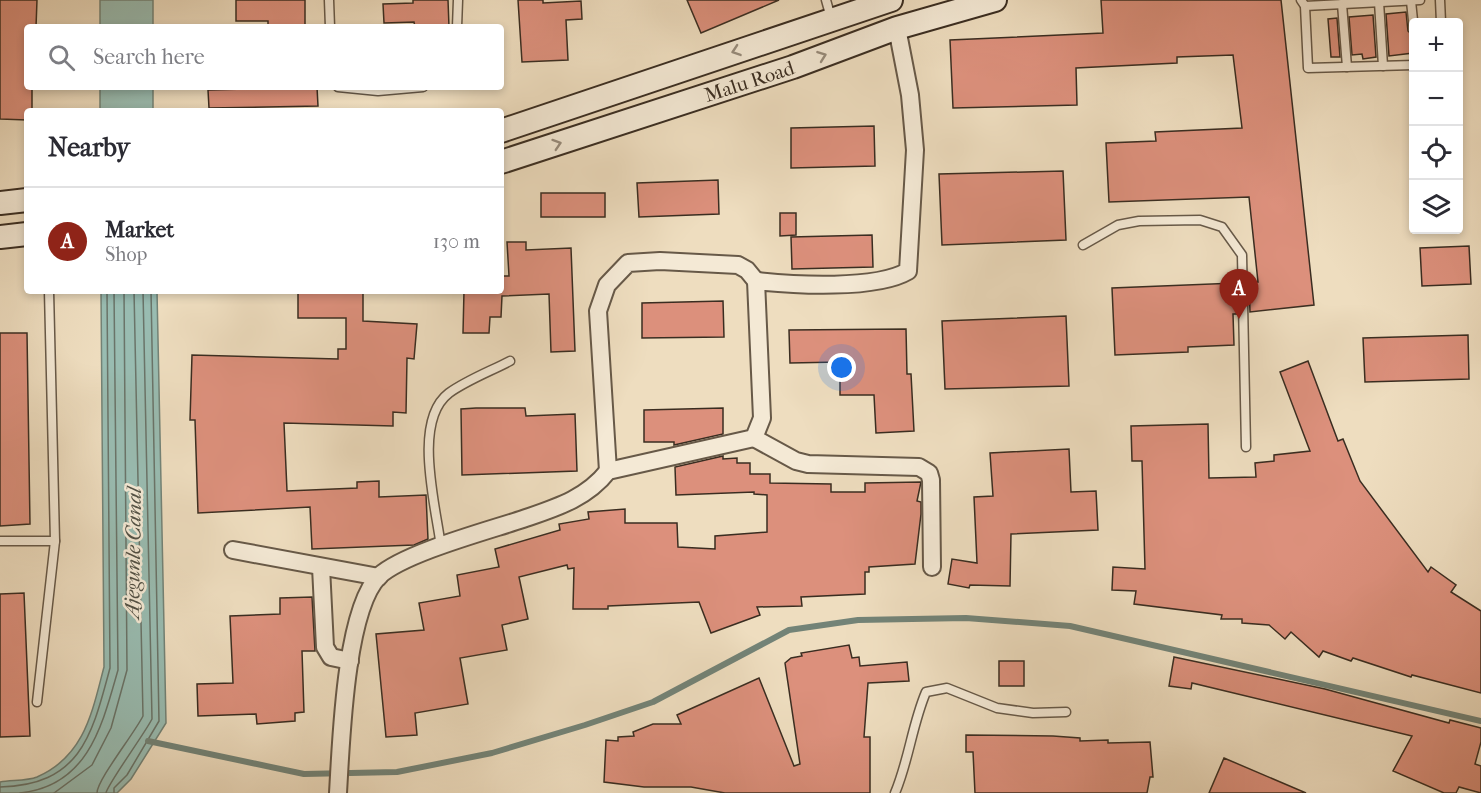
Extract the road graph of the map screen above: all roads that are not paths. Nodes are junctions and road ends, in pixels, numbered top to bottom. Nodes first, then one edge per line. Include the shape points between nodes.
1 (329, 0) edge
2 (458, 0) edge
3 (891, 0) edge
4 (995, 0) edge
5 (1412, 0) edge
6 (1420, 0) edge
7 (1440, 0) edge
8 (1379, 2) junction
9 (1303, 3) edge
10 (1342, 4) junction
11 (828, 9) edge
12 (1413, 18) edge
13 (1441, 18) edge
14 (330, 24) edge
15 (457, 24) edge
16 (897, 28) junction
17 (780, 36) junction
18 (1409, 65) edge
19 (1383, 66) junction
20 (793, 67) junction
21 (1347, 67) junction
22 (368, 90) edge
23 (389, 90) edge
24 (504, 130) edge
25 (504, 161) edge
26 (24, 200) edge
27 (0, 203) edge
28 (24, 234) edge
29 (0, 237) edge
30 (1083, 245) dead end
31 (756, 281) junction
32 (49, 294) edge
33 (510, 361) dead end
34 (754, 438) junction
35 (1246, 447) dead end
36 (608, 471) junction
37 (0, 541) edge
38 (55, 541) junction
39 (441, 547) junction
40 (233, 550) dead end
41 (321, 567) junction
42 (932, 567) dead end
43 (379, 577) junction
44 (350, 662) junction
45 (37, 702) dead end
46 (1066, 712) dead end
47 (338, 793) edge
48 (895, 793) edge

1 - 14 lane
2 - 15 lane
3 - 11 main road, Malu Road
4 - 16 main road, Malu Road
5 - 6 lane
5 - 8 lane
5 - 12 lane
7 - 13 lane
8 - 10 lane
8 - 19 lane
9 - 10 lane
9 - 21 lane via 1308,68
10 - 21 lane
11 - 17 main road, Malu Road
20 -> 16 main road, Malu Road
16 - 31 street via 915,150 908,272 894,280 876,282 791,285
17 - 20 main road
17 -> 24 main road, Malu Road
18 - 19 lane
19 - 21 lane
25 -> 20 main road, Malu Road
22 - 23 lane
26 - 27 main road
28 - 29 main road
30 - 35 lane via 1118,225 1139,221 1200,220 1222,227 1242,255
31 - 34 street via 762,418
31 - 36 street via 738,265 660,261 628,263 607,285 598,311
32 - 38 lane
33 - 39 lane via 448,394 434,411 427,441
34 - 36 street
34 - 42 street via 808,464 919,467 929,473
36 - 39 street via 593,489 566,504
37 - 38 lane
38 - 45 lane
39 - 43 street via 407,558
40 - 41 street
41 - 43 street
41 - 44 street via 325,647 335,660
43 - 44 street via 357,619
44 - 47 street
46 - 48 lane via 997,708 947,688 926,692

